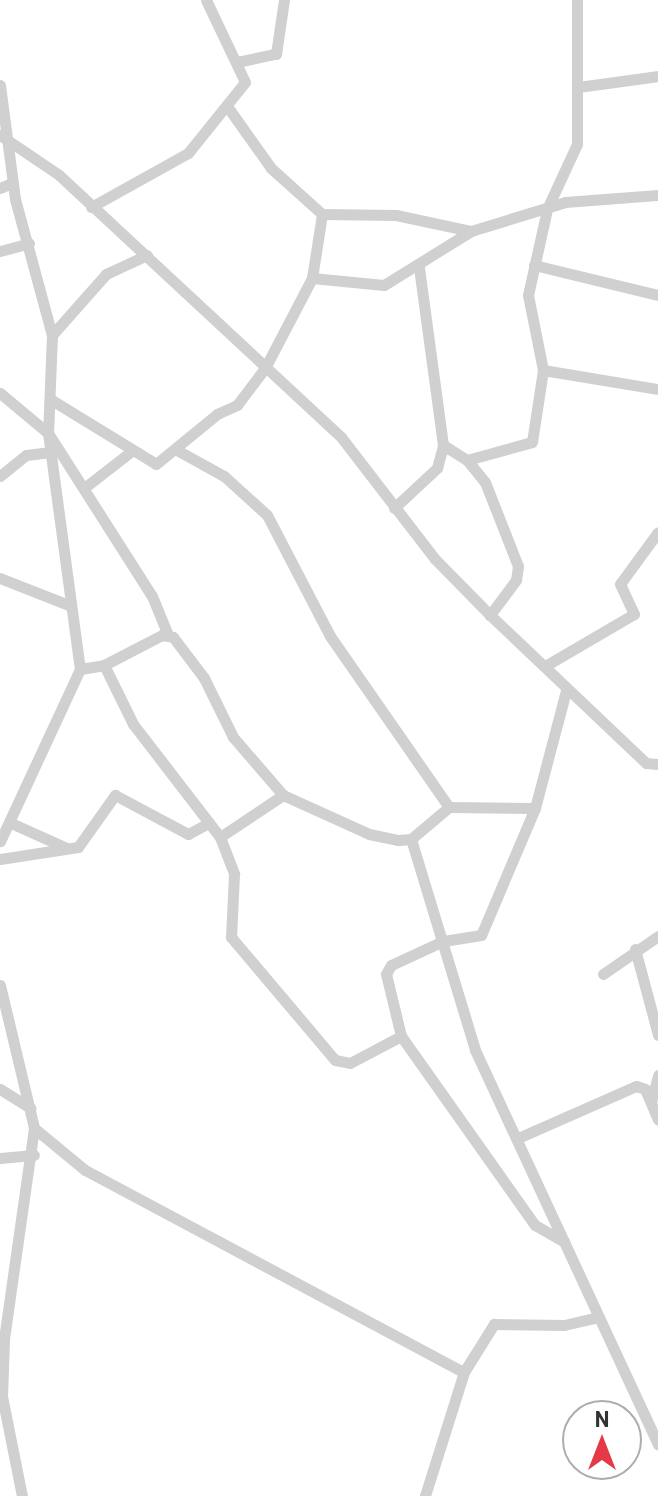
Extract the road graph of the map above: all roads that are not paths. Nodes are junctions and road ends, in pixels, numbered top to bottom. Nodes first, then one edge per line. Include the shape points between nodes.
1 (206, 0) edge
2 (284, 0) edge
3 (577, 0) edge
4 (237, 62) junction
5 (658, 76) edge
6 (0, 85) edge
7 (578, 87) junction
8 (227, 106) junction
9 (3, 137) edge
10 (12, 183) junction
11 (0, 188) edge
12 (658, 195) edge
13 (91, 207) junction
14 (547, 209) junction
15 (322, 214) junction
16 (471, 231) junction
17 (29, 243) junction
18 (0, 251) edge
19 (147, 255) junction
20 (534, 265) junction
21 (419, 267) junction
22 (312, 278) junction
23 (658, 295) edge
24 (52, 335) junction
25 (265, 368) junction
26 (543, 370) junction
27 (658, 389) edge
28 (0, 393) edge
29 (50, 399) junction
30 (48, 433) junction
31 (443, 445) junction
32 (175, 449) junction
33 (133, 450) junction
34 (51, 452) junction
35 (467, 460) junction
36 (0, 476) edge
37 (84, 488) junction
38 (394, 508) junction
39 (658, 532) edge
40 (0, 578) edge
41 (71, 606) junction
42 (490, 615) junction
43 (168, 635) junction
44 (104, 665) junction
45 (545, 666) junction
46 (80, 669) junction
47 (566, 691) junction
48 (658, 764) edge
49 (283, 795) junction
50 (449, 807) junction
51 (535, 808) junction
52 (11, 823) junction
53 (209, 823) junction
54 (220, 837) junction
55 (411, 839) junction
56 (0, 841) edge
57 (68, 848) junction
58 (0, 859) edge
59 (658, 936) edge
60 (443, 941) junction
61 (635, 949) junction
62 (603, 974) dead end
63 (0, 985) edge
64 (658, 1035) edge
65 (401, 1036) junction
66 (658, 1075) edge
67 (0, 1089) edge
68 (651, 1103) junction
69 (30, 1108) junction
70 (658, 1119) edge
71 (34, 1128) junction
72 (518, 1138) junction
73 (34, 1155) junction
74 (0, 1158) edge
75 (564, 1242) junction
76 (598, 1317) junction
77 (464, 1372) junction
78 (1, 1395) edge
79 (658, 1445) edge
80 (22, 1496) edge
81 (425, 1496) edge

1 - 4 street
2 - 4 street via 276,54
3 - 7 street
4 - 8 street via 245,82
5 - 7 street
6 - 9 street
7 - 14 street via 574,155
8 - 13 street via 188,153
8 - 15 street via 271,168
9 - 10 street
9 - 13 street via 59,175
10 - 11 street
10 - 17 street
12 - 14 street via 576,200
13 - 19 street
14 - 16 street
14 - 20 street
15 - 16 street via 396,215
15 - 22 street
16 - 21 street
17 - 18 street
17 - 24 street
19 - 24 street via 106,274
19 - 25 street
20 - 23 street
20 - 26 street via 528,303
21 - 22 street via 384,285
21 - 31 street
22 - 25 street
24 - 29 street
25 - 32 street via 237,405
25 - 38 street via 373,471
26 - 27 street
26 - 35 street via 530,444
28 - 30 street
29 - 30 street
29 - 33 street
30 - 34 street
30 - 37 street
31 - 35 street
31 - 38 street via 437,468
32 - 33 street via 156,464
32 - 50 street via 224,476 267,515 330,636
33 - 37 street
34 - 36 street via 26,455
34 - 41 street
35 - 42 street via 485,482 518,566 516,580
37 - 43 street via 152,596
38 - 42 street
39 - 45 street via 620,584 634,614
40 - 41 street
41 - 46 street
42 - 45 street
43 - 44 street
43 - 49 street via 204,678 233,737
44 - 46 street
44 - 53 street via 133,724
45 - 47 street
46 - 52 street
47 - 48 street via 646,763
47 - 51 street
49 - 54 street
49 - 55 street via 369,834
50 - 51 street
50 - 55 street
51 - 60 street via 485,930 477,937
52 - 56 street
52 - 57 street
53 - 54 street
53 - 57 street via 188,834 115,795 99,810 82,845
54 - 65 street via 234,874 231,937 335,1060 350,1063
55 - 60 street
57 - 58 street
59 - 61 street
60 - 65 street via 387,969
60 - 72 street via 475,1050
61 - 62 street
61 - 64 street
63 - 69 street
65 - 75 street via 535,1225
66 - 68 street
67 - 69 street
68 - 70 street
68 - 72 street via 645,1089 636,1086
69 - 71 street
71 - 73 street
71 - 77 street via 85,1170
72 - 75 street
73 - 74 street
73 - 78 street via 4,1340
75 - 76 street
76 - 77 street via 564,1325 494,1324
76 - 79 street
77 - 81 street
78 - 80 street

